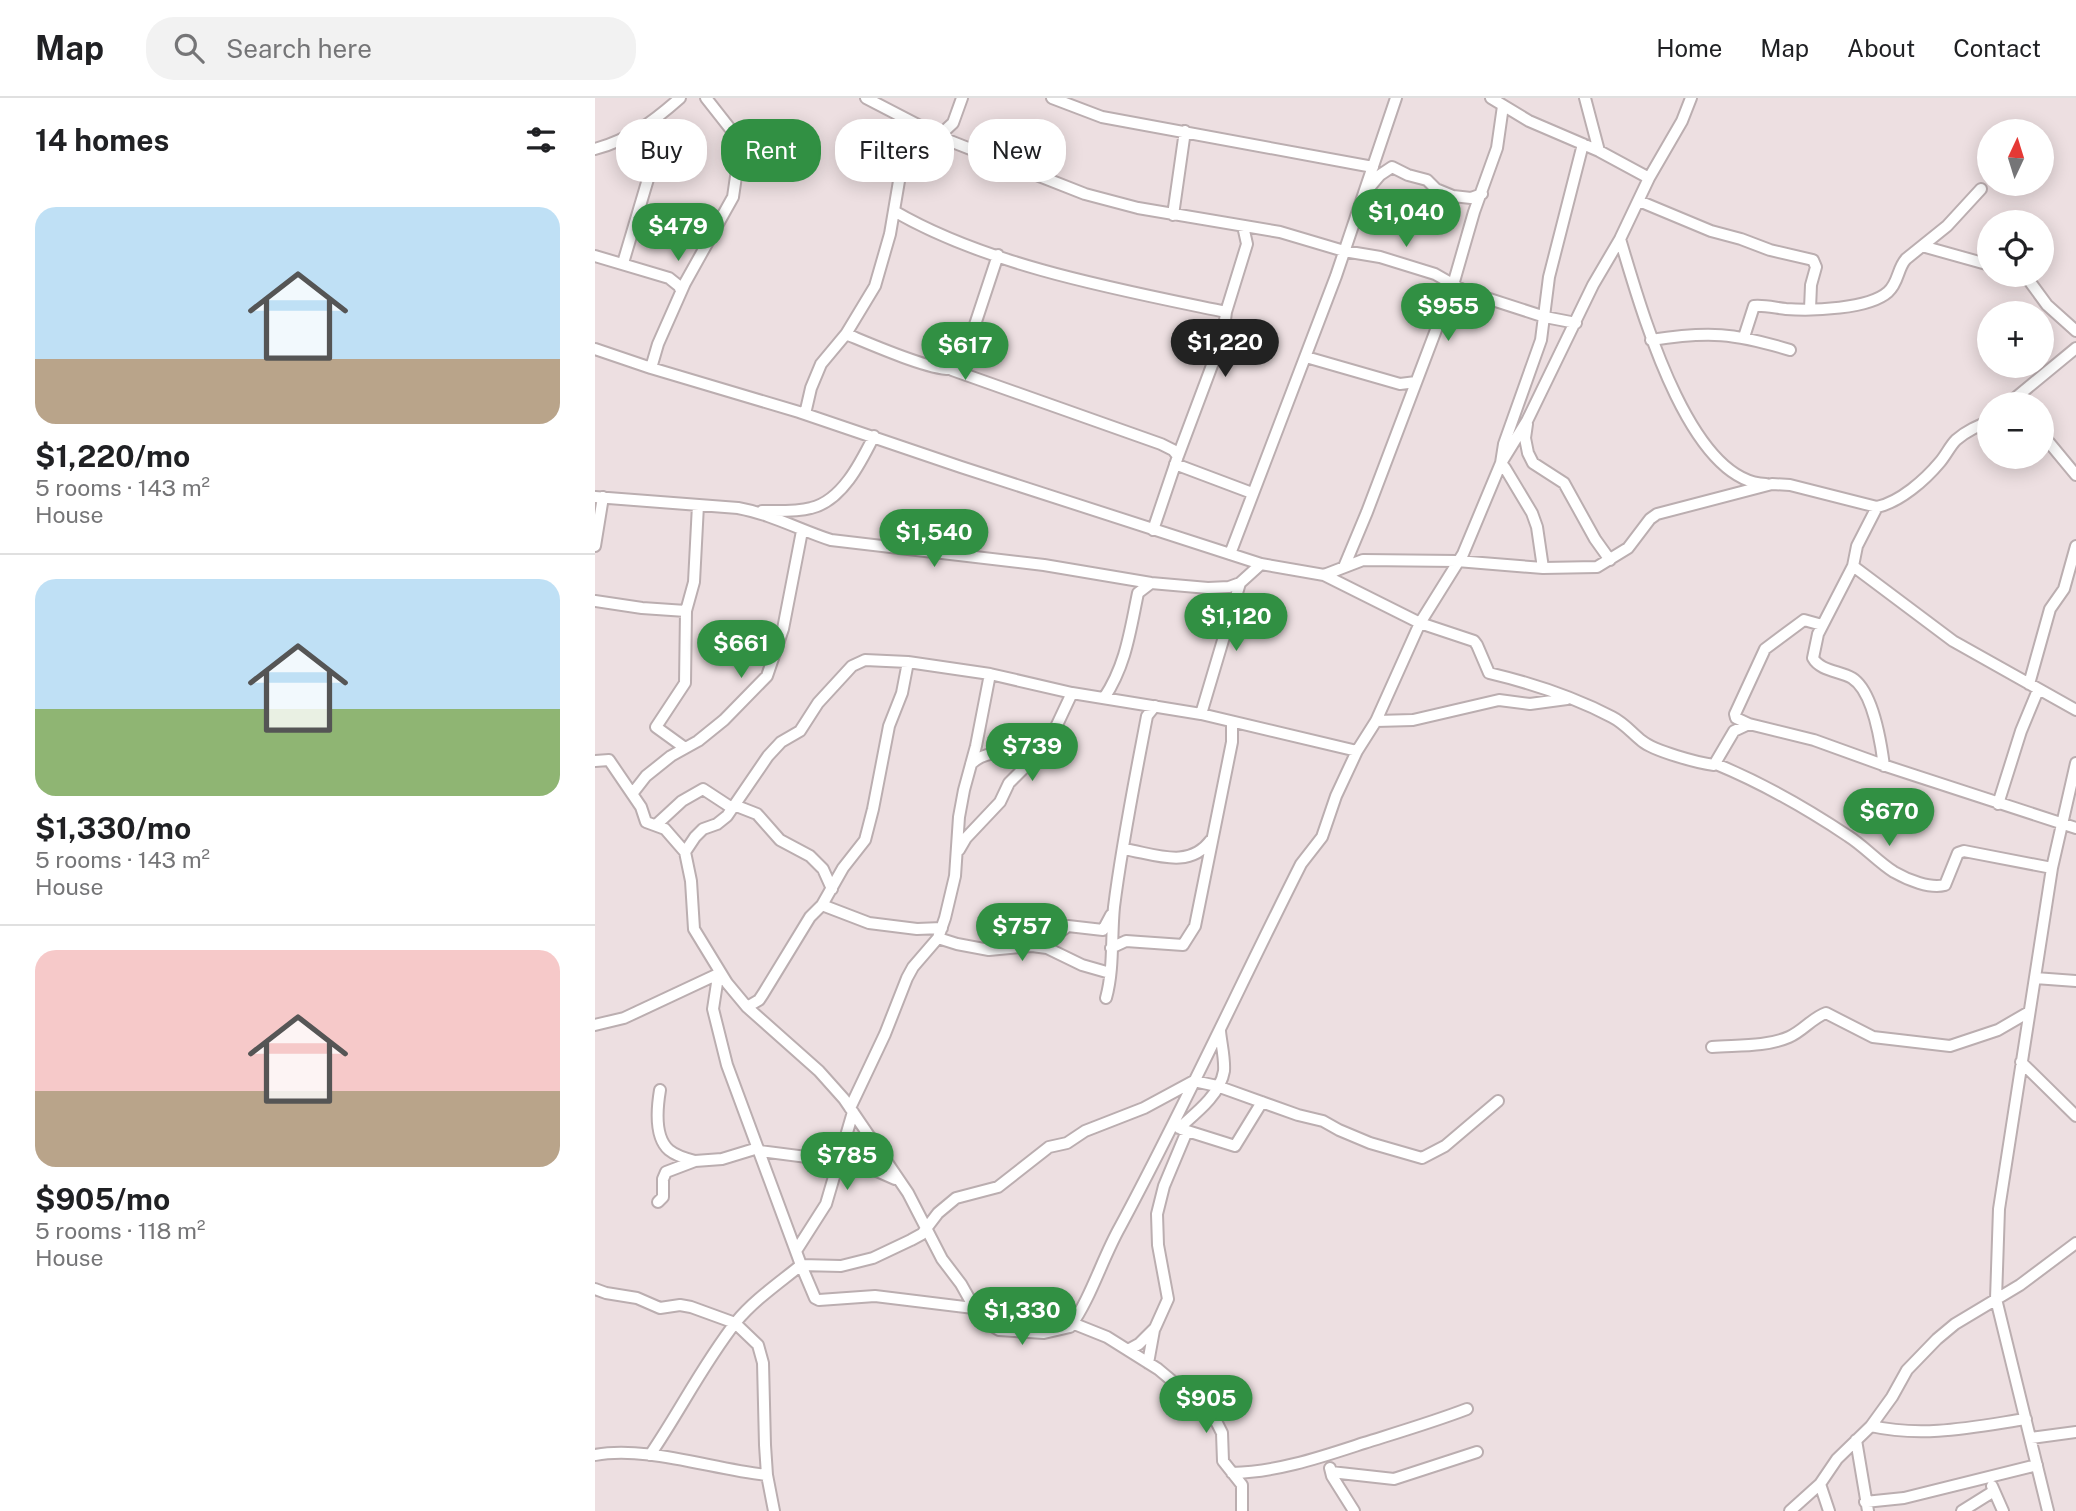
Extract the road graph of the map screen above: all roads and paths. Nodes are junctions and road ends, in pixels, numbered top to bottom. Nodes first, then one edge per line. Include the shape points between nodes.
1 (680, 98) edge
2 (706, 98) edge
3 (866, 98) edge
4 (962, 98) edge
5 (1052, 98) edge
6 (1490, 98) edge
7 (1585, 98) edge
8 (1691, 98) edge
9 (1392, 99) edge
10 (1503, 106) junction
11 (656, 119) edge
12 (904, 119) edge
13 (954, 120) edge
14 (1185, 131) junction
15 (616, 142) edge
16 (954, 142) edge
17 (1583, 144) junction
18 (595, 149) edge
19 (1599, 151) junction
20 (1373, 167) junction
21 (1649, 178) junction
22 (647, 182) edge
23 (899, 182) edge
24 (1366, 192) junction
25 (1977, 193) edge
26 (1482, 194) junction
27 (1639, 201) junction
28 (894, 211) junction
29 (1173, 215) junction
30 (1243, 226) junction
31 (1620, 239) junction
32 (1922, 246) junction
33 (1344, 251) junction
34 (998, 255) junction
35 (595, 256) edge
36 (1977, 261) edge
37 (623, 263) junction
38 (690, 273) junction
39 (669, 278) junction
40 (1453, 285) junction
41 (2034, 287) edge
42 (681, 291) junction
43 (1810, 309) junction
44 (1226, 312) junction
45 (1545, 317) junction
46 (1576, 323) junction
47 (2076, 331) edge
48 (846, 334) junction
49 (1744, 337) junction
50 (1651, 340) junction
51 (2076, 348) edge
52 (595, 349) edge
53 (1790, 350) dead end
54 (1306, 357) junction
55 (650, 368) junction
56 (951, 370) junction
57 (1416, 382) junction
58 (2026, 392) edge
59 (805, 414) junction
60 (1527, 421) junction
61 (1977, 427) edge
62 (874, 436) junction
63 (2054, 448) edge
64 (1176, 460) junction
65 (1501, 463) junction
66 (2076, 475) edge
67 (1772, 484) junction
68 (1252, 493) junction
69 (598, 500) edge
70 (698, 505) junction
71 (1877, 507) junction
72 (757, 511) junction
73 (1153, 530) junction
74 (802, 531) junction
75 (595, 546) edge
76 (2076, 546) edge
77 (1230, 554) junction
78 (1610, 560) junction
79 (1457, 561) junction
80 (1261, 564) junction
81 (1853, 566) junction
82 (1344, 567) junction
83 (1543, 568) junction
84 (1324, 575) junction
85 (1151, 583) junction
86 (1240, 583) junction
87 (595, 601) edge
88 (686, 611) junction
89 (1420, 623) junction
90 (1822, 625) junction
91 (908, 662) junction
92 (990, 674) junction
93 (1113, 685) junction
94 (2033, 687) junction
95 (1072, 693) junction
96 (1104, 698) junction
97 (1569, 699) junction
98 (1124, 701) junction
99 (1142, 704) junction
100 (1155, 706) junction
101 (2076, 710) edge
102 (1201, 714) junction
103 (1147, 716) junction
104 (1376, 721) junction
105 (1232, 722) junction
106 (1749, 724) junction
107 (685, 748) junction
108 (1357, 751) junction
109 (1041, 752) junction
110 (595, 761) edge
111 (2076, 763) edge
112 (971, 764) junction
113 (1716, 764) junction
114 (1884, 766) junction
115 (632, 794) junction
116 (1998, 804) junction
117 (733, 807) junction
118 (2062, 824) junction
119 (656, 825) junction
120 (2076, 828) edge
121 (673, 837) junction
122 (695, 837) junction
123 (1213, 837) junction
124 (1124, 849) junction
125 (685, 852) junction
126 (957, 852) junction
127 (2052, 867) junction
128 (832, 889) junction
129 (822, 905) junction
130 (1114, 909) junction
131 (940, 933) junction
132 (1040, 947) junction
133 (1111, 948) junction
134 (718, 972) junction
135 (1110, 973) junction
136 (2035, 978) junction
137 (2076, 982) edge
138 (1106, 998) dead end
139 (751, 1010) junction
140 (2029, 1012) junction
141 (595, 1026) edge
142 (1220, 1028) junction
143 (1712, 1047) dead end
144 (2021, 1062) junction
145 (1194, 1081) junction
146 (1217, 1086) junction
147 (660, 1090) dead end
148 (1498, 1101) dead end
149 (1262, 1102) junction
150 (851, 1110) junction
151 (2076, 1116) edge
152 (1179, 1128) junction
153 (759, 1150) junction
154 (695, 1161) junction
155 (838, 1162) junction
156 (898, 1180) junction
157 (658, 1202) dead end
158 (926, 1230) junction
159 (2076, 1243) edge
160 (796, 1251) junction
161 (801, 1265) junction
162 (595, 1289) edge
163 (1996, 1299) junction
164 (975, 1308) junction
165 (735, 1323) junction
166 (1072, 1323) junction
167 (1155, 1328) junction
168 (1128, 1350) junction
169 (1148, 1363) junction
170 (1467, 1409) dead end
171 (2026, 1419) junction
172 (1871, 1426) junction
173 (2076, 1432) edge
174 (2031, 1438) junction
175 (1856, 1440) junction
176 (1477, 1452) dead end
177 (1330, 1454) junction
178 (595, 1455) edge
179 (650, 1455) junction
180 (2038, 1465) junction
181 (1331, 1472) junction
182 (1232, 1473) junction
183 (767, 1475) junction
184 (1987, 1477) junction
185 (1820, 1484) junction
186 (1994, 1491) junction
187 (1867, 1506) edge
188 (774, 1511) edge
189 (1242, 1511) edge
190 (1354, 1511) edge
191 (1790, 1511) edge
192 (1829, 1511) edge
193 (1962, 1511) edge
194 (2003, 1511) edge
195 (2049, 1511) edge

1 - 11 street
2 - 38 street via 732,131 740,149 739,168 733,197
3 - 12 street
4 - 13 street
5 - 14 street via 1103,117
6 - 10 street
7 - 19 street
8 - 21 street
9 - 20 street
10 - 17 street
10 - 26 street via 1497,148
14 - 20 street
14 - 29 street
15 - 18 street
16 - 29 street via 1085,194
17 - 19 street
17 - 45 street via 1549,277
19 - 21 street
20 - 24 street
21 - 27 street
22 - 37 street
23 - 28 street
24 - 26 street via 1392,167 1427,180 1453,197
24 - 33 street
25 - 32 street
26 - 40 street
27 - 31 street
27 - 43 street via 1711,231 1813,260
28 - 34 street
28 - 48 street via 875,286
29 - 30 street
30 - 33 street
30 - 44 street via 1247,244
31 - 46 street
31 - 50 street
32 - 36 street
32 - 43 street via 1906,258 1894,285 1877,299
33 - 40 street via 1435,274
33 - 54 street
34 - 44 street
34 - 56 street via 962,364
35 - 37 street
37 - 39 street
38 - 39 street via 681,279
38 - 42 street
39 - 42 street
40 - 45 street
40 - 57 street
41 - 47 street
42 - 55 street
43 - 49 street via 1753,306
44 - 64 street via 1223,336
45 - 46 street
45 - 65 street
46 - 60 street
48 - 56 street
48 - 59 street via 821,364
49 - 50 street via 1708,333
49 - 53 street
50 - 67 street via 1690,424 1713,455 1749,483
51 - 58 street
52 - 55 street
54 - 57 street via 1400,384
54 - 68 street
55 - 59 street
56 - 64 street via 1169,447
57 - 82 street
59 - 62 street
60 - 65 street
60 - 78 street via 1528,453 1534,463 1565,483
61 - 71 street via 1955,441 1921,481
62 - 72 street via 851,476 826,503 809,509
62 - 73 street
63 - 66 street
64 - 68 street
64 - 73 street
65 - 79 street
65 - 83 street via 1532,513
67 - 71 street
67 - 78 street via 1657,514 1628,548
68 - 77 street
69 - 70 street
69 - 75 street
70 - 72 street
70 - 88 street via 694,582
71 - 81 street via 1857,546
72 - 74 street
73 - 77 street
74 - 85 street via 831,540 1044,565
74 - 107 street via 770,670 724,720
76 - 94 street via 2064,589 2050,609
77 - 80 street
78 - 83 street via 1584,568
79 - 82 street via 1363,560
79 - 83 street
79 - 89 street
80 - 84 street
80 - 86 street
81 - 90 street
81 - 94 street via 1953,640
82 - 84 street
84 - 89 street
85 - 86 street via 1208,589
85 - 93 street via 1138,593 1128,645
86 - 102 street
87 - 88 street
88 - 107 street via 685,683 656,727
89 - 97 street via 1473,641 1489,673
89 - 104 street
90 - 106 street via 1804,620 1765,649 1735,714
90 - 114 street via 1815,641 1815,662 1852,678 1861,687 1874,718
91 - 92 street
91 - 117 street via 865,660 852,666 800,731 768,756
91 - 128 street via 865,840
92 - 95 street
92 - 112 street
93 - 96 street
93 - 98 street
94 - 101 street
94 - 116 street
95 - 96 street
95 - 109 street
96 - 98 street
97 - 104 street via 1530,704 1499,700 1413,719
97 - 113 street via 1614,718 1648,745
98 - 99 street
99 - 100 street
99 - 103 street
100 - 102 street
100 - 103 street
102 - 105 street
103 - 124 street
104 - 108 street
105 - 108 street
105 - 123 street via 1233,742
106 - 113 street via 1734,731
106 - 114 street via 1814,740
107 - 115 street via 646,776
108 - 142 street via 1322,836 1301,864
109 - 112 street via 988,755
109 - 126 street via 1009,783 1000,802
110 - 115 street via 609,760
111 - 118 street
112 - 126 street via 959,817
113 - 127 street via 1761,783 1848,835 1894,872 1925,884 1945,885 1963,851
114 - 116 street
115 - 119 street via 646,822
116 - 118 street
117 - 119 street via 703,789
117 - 122 street
117 - 128 street via 757,814 780,840 810,856 823,869
118 - 120 street
118 - 127 street
119 - 121 street
121 - 122 street
121 - 125 street
122 - 125 street
123 - 124 street via 1199,853 1185,858
123 - 133 street via 1195,926 1186,943 1126,941
124 - 130 street
125 - 134 street via 694,929
126 - 131 street
127 - 136 street
128 - 129 street
129 - 131 street via 869,923
129 - 139 street
130 - 132 street via 1103,930 1068,926
130 - 133 street
131 - 132 street via 989,950
131 - 150 street via 907,978
132 - 135 street
133 - 135 street
134 - 139 street
134 - 141 street via 624,1018
134 - 153 street via 713,995 715,1020
135 - 138 street
136 - 137 street
136 - 140 street
139 - 150 street via 819,1071
140 - 143 street via 1998,1030 1950,1046 1873,1037 1826,1013 1782,1039
140 - 144 street
142 - 145 street
142 - 146 street via 1224,1070
144 - 151 street
144 - 163 street via 1999,1209
145 - 146 street
145 - 152 street
145 - 158 street via 1144,1108 1049,1147 998,1187 957,1198
146 - 149 street
146 - 152 street via 1202,1109
147 - 154 street via 658,1122 664,1143
148 - 149 street via 1439,1150 1422,1158
149 - 152 street via 1235,1146
150 - 155 street
150 - 156 street
152 - 166 street via 1109,1246
152 - 167 street via 1157,1214 1168,1294
153 - 154 street
153 - 155 street
153 - 160 street
154 - 157 street via 664,1173 663,1197
155 - 156 street via 868,1166
155 - 160 street via 826,1204
156 - 158 street
158 - 161 street via 873,1258 834,1267
158 - 164 street
159 - 163 street
160 - 161 street
161 - 164 street via 817,1299 875,1296
161 - 165 street
162 - 165 street via 662,1309 691,1307
163 - 171 street
163 - 172 street via 1955,1324 1917,1359
164 - 166 street
164 - 166 street via 999,1330 1051,1332
165 - 179 street
165 - 183 street via 762,1354
166 - 168 street
167 - 168 street
167 - 169 street
168 - 169 street
169 - 182 street via 1213,1415 1221,1433 1223,1461
170 - 177 street
171 - 172 street via 1942,1432
171 - 174 street
172 - 175 street
173 - 174 street
174 - 180 street
175 - 185 street
175 - 187 street
176 - 181 street via 1394,1479
177 - 181 street
177 - 182 street via 1272,1470
178 - 179 street
179 - 183 street
180 - 184 street
180 - 195 street
181 - 190 street
182 - 189 street via 1243,1485
183 - 188 street
184 - 186 street
184 - 187 street
185 - 191 street
185 - 192 street
186 - 193 street
186 - 194 street

